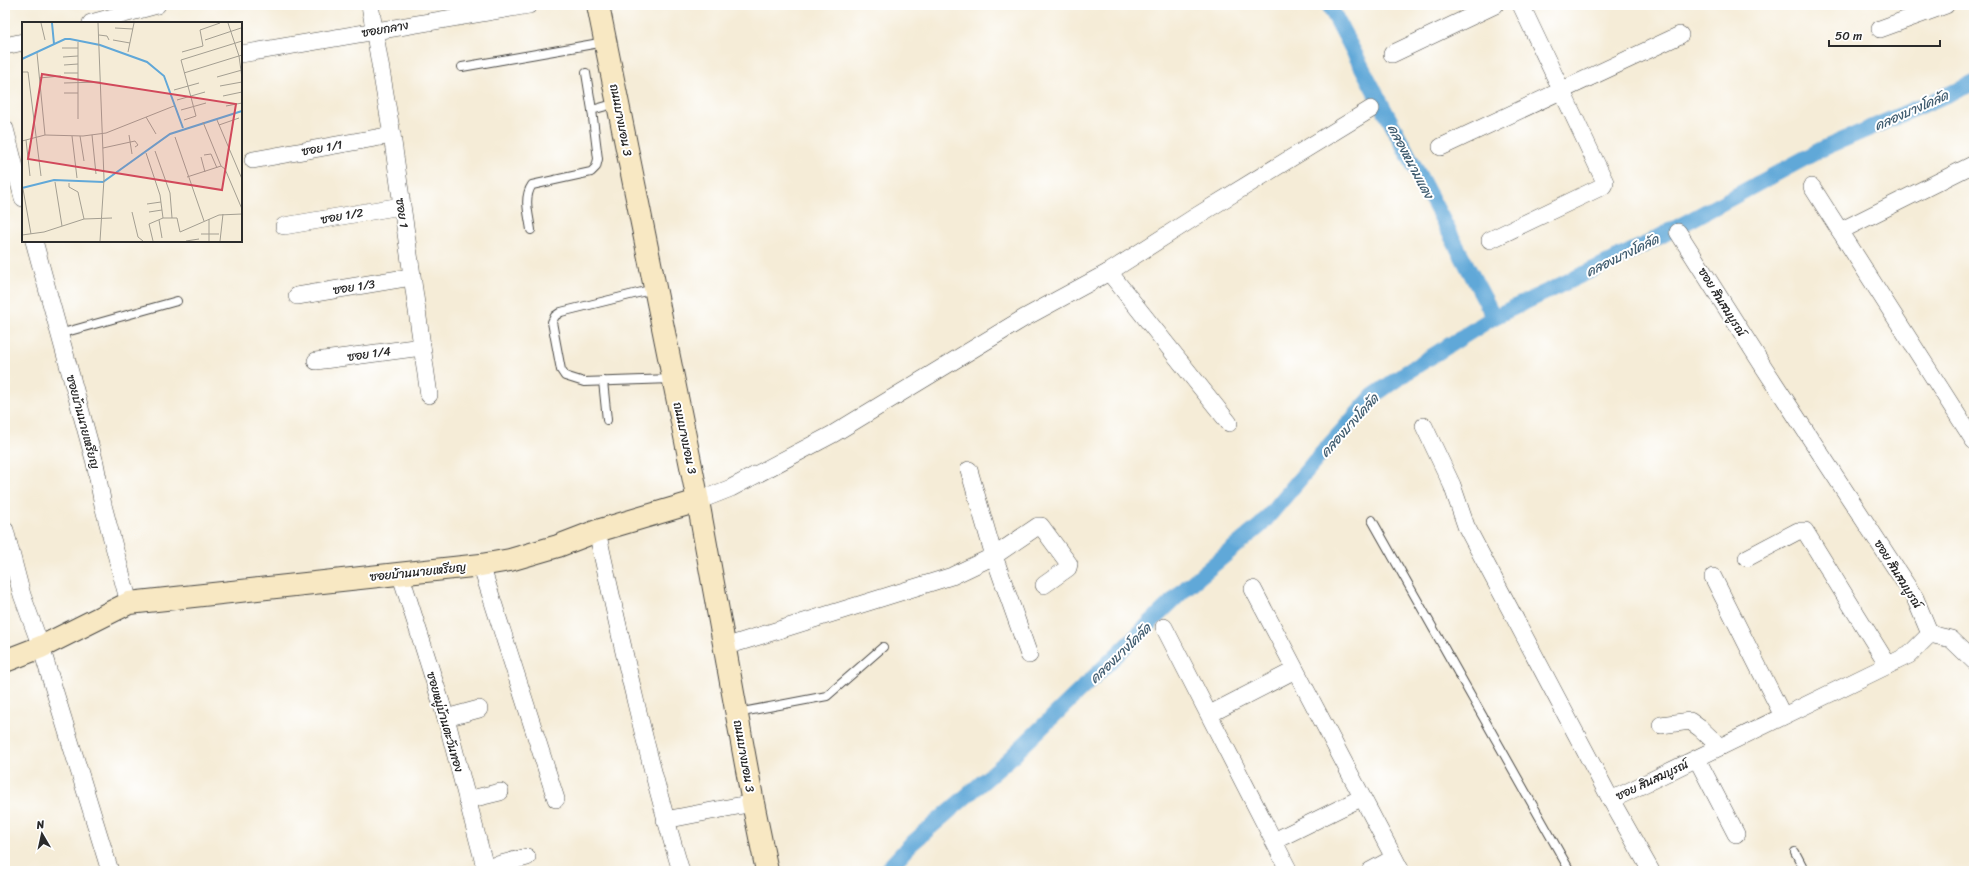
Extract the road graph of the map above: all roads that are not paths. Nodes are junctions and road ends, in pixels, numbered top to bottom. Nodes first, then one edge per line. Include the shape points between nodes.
1 (157, 5) edge
2 (370, 5) edge
3 (529, 5) edge
4 (598, 5) edge
5 (1495, 5) edge
6 (1521, 5) edge
7 (1946, 5) edge
8 (95, 22) edge
9 (1880, 29) dead end
10 (374, 31) junction
11 (1680, 35) dead end
12 (22, 42) edge
13 (606, 42) junction
14 (5, 46) edge
15 (242, 54) edge
16 (1392, 54) dead end
17 (462, 67) dead end
18 (586, 73) dead end
19 (1562, 91) junction
20 (618, 103) junction
21 (1371, 109) dead end
22 (592, 110) junction
23 (5, 129) edge
24 (392, 135) junction
25 (1442, 147) dead end
26 (253, 160) dead end
27 (1974, 164) edge
28 (1812, 187) dead end
29 (22, 194) edge
30 (401, 206) junction
31 (284, 226) dead end
32 (531, 230) dead end
33 (1840, 231) junction
34 (1678, 232) dead end
35 (1490, 240) dead end
36 (34, 242) edge
37 (1109, 272) junction
38 (411, 277) junction
39 (655, 289) junction
40 (297, 296) dead end
41 (177, 301) dead end
42 (59, 334) junction
43 (422, 347) junction
44 (316, 362) dead end
45 (673, 379) junction
46 (603, 381) junction
47 (430, 395) dead end
48 (607, 420) dead end
49 (1230, 423) dead end
50 (1424, 426) dead end
51 (1974, 441) edge
52 (970, 470) dead end
53 (698, 501) junction
54 (1372, 520) dead end
55 (5, 530) edge
56 (597, 531) junction
57 (994, 556) junction
58 (1747, 558) dead end
59 (480, 565) junction
60 (400, 573) junction
61 (1713, 577) dead end
62 (1044, 585) dead end
63 (1252, 588) dead end
64 (129, 603) junction
65 (1164, 626) dead end
66 (1930, 634) junction
67 (41, 647) junction
68 (724, 647) junction
69 (883, 647) dead end
70 (1029, 656) dead end
71 (1974, 660) edge
72 (5, 661) edge
73 (1888, 665) junction
74 (1295, 670) junction
75 (478, 709) dead end
76 (736, 713) junction
77 (1210, 714) junction
78 (1783, 716) junction
79 (446, 718) junction
80 (1661, 725) dead end
81 (1720, 747) junction
82 (1696, 759) junction
83 (500, 792) dead end
84 (1361, 798) junction
85 (556, 799) dead end
86 (467, 800) junction
87 (1611, 800) junction
88 (753, 803) junction
89 (665, 820) junction
90 (1736, 834) dead end
91 (1274, 841) junction
92 (1795, 852) dead end
93 (527, 857) dead end
94 (1398, 865) edge
95 (486, 870) edge
96 (110, 871) edge
97 (681, 871) edge
98 (767, 871) edge
99 (1290, 871) edge
100 (1370, 871) edge
101 (1570, 871) edge
102 (1651, 871) edge
103 (1805, 871) edge

1 - 8 street
2 - 10 street, ซอย 1
3 - 10 street, ซอยกลาง
4 - 13 main road, ถนนบางบอน 3
5 - 16 street
6 - 19 street
7 - 9 street
10 - 15 street, ซอยกลาง
10 - 24 street, ซอย 1
11 - 19 street
12 - 14 street
13 - 17 lane
13 - 20 main road, ถนนบางบอน 3
18 - 22 lane
19 - 25 street
19 - 35 street via 1604,179 1603,186
20 - 22 lane
20 - 39 main road, ถนนบางบอน 3
21 - 37 street
22 - 32 lane via 598,159 596,167 591,172 532,185 526,199
23 - 29 street
24 - 26 street, ซอย 1/1
24 - 30 street, ซอย 1
27 - 33 street
28 - 33 street
30 - 31 street, ซอย 1/2
30 - 38 street, ซอย 1
33 - 51 street
34 - 66 street, ซอย สินสมบูรณ์ via 1915,598
36 - 42 street, ซอยบ้านนายเหรียญ
37 - 49 street
37 - 53 street via 1024,318 833,434 731,488
38 - 40 street, ซอย 1/3
38 - 43 street, ซอย 1
39 - 45 main road, ถนนบางบอน 3
39 - 46 lane via 561,312 555,316 552,322 561,370 565,376 584,382
41 - 42 lane
42 - 64 street, ซอยบ้านนายเหรียญ via 95,463 103,505
43 - 44 street, ซอย 1/4
43 - 47 street, ซอย 1
45 - 46 lane
45 - 53 main road, ถนนบางบอน 3
46 - 48 lane
50 - 87 street via 1452,485 1466,526
52 - 57 street
53 - 56 main road, ซอยบ้านนายเหรียญ
53 - 68 main road, ถนนบางบอน 3
54 - 101 lane
55 - 67 street via 22,595
56 - 59 main road, ซอยบ้านนายเหรียญ via 510,560
56 - 89 street
57 - 62 street via 1041,526 1069,566
57 - 68 street via 952,576
57 - 70 street
58 - 73 street via 1798,531 1805,531
59 - 60 main road, ซอยบ้านนายเหรียญ
59 - 85 street
60 - 64 main road, ซอยบ้านนายเหรียญ
60 - 79 street, ซอยหมู่บ้านตะวันทอง
61 - 78 street
63 - 74 street
64 - 67 main road, ซอยบ้านนายเหรียญ
65 - 77 street
66 - 71 street via 1950,640
66 - 73 street, ซอย สินสมบูรณ์ via 1910,655
67 - 72 main road, ซอยบ้านนายเหรียญ
67 - 96 street
68 - 76 main road, ถนนบางบอน 3
69 - 76 lane via 827,696
73 - 78 street, ซอย สินสมบูรณ์
74 - 77 street
74 - 84 street
75 - 79 street
76 - 88 main road, ถนนบางบอน 3
77 - 91 street
78 - 81 street, ซอย สินสมบูรณ์
79 - 86 street, ซอยหมู่บ้านตะวันทอง
80 - 81 street via 1690,721
81 - 82 street, ซอย สินสมบูรณ์
82 - 87 street, ซอย สินสมบูรณ์
82 - 90 street
83 - 86 street
84 - 91 street
84 - 94 street
86 - 95 street, ซอยหมู่บ้านตะวันทอง
87 - 102 street
88 - 89 street
88 - 98 main road, ถนนบางบอน 3
89 - 97 street
91 - 99 street
92 - 103 lane
93 - 95 street
94 - 100 street

